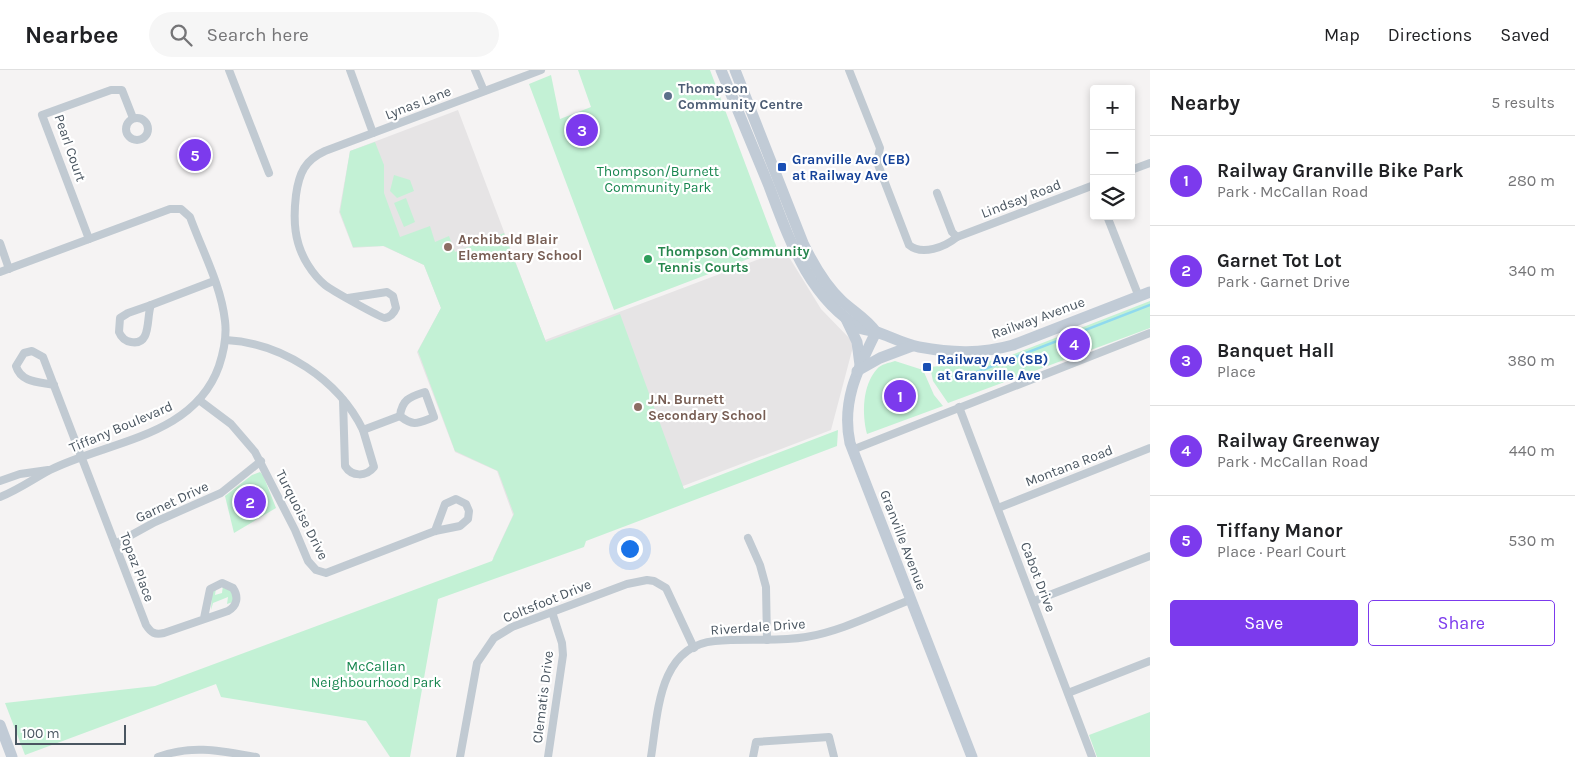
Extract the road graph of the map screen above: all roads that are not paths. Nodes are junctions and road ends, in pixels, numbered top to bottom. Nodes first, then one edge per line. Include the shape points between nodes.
1 (230, 70) edge
2 (350, 70) edge
3 (476, 70) edge
4 (541, 70) edge
5 (721, 70) edge
6 (735, 70) edge
7 (850, 70) edge
8 (484, 91) junction
9 (133, 118) dead end
10 (373, 133) junction
11 (1150, 163) edge
12 (1135, 169) edge
13 (269, 173) dead end
14 (1090, 187) edge
15 (937, 193) dead end
16 (1110, 220) edge
17 (957, 237) junction
18 (89, 239) junction
19 (0, 243) edge
20 (9, 269) junction
21 (0, 272) edge
22 (214, 280) junction
23 (1150, 292) edge
24 (1139, 297) junction
25 (348, 298) junction
26 (151, 305) junction
27 (845, 318) junction
28 (876, 332) junction
29 (1150, 333) edge
30 (226, 340) junction
31 (912, 346) junction
32 (858, 368) junction
33 (54, 385) junction
34 (199, 400) junction
35 (343, 400) junction
36 (959, 407) junction
37 (400, 416) junction
38 (362, 430) junction
39 (1150, 448) edge
40 (852, 450) junction
41 (82, 458) junction
42 (261, 461) junction
43 (50, 470) junction
44 (0, 480) edge
45 (0, 497) edge
46 (998, 508) junction
47 (435, 532) junction
48 (748, 538) dead end
49 (115, 544) junction
50 (1150, 556) edge
51 (910, 600) junction
52 (1034, 602) junction
53 (552, 612) junction
54 (204, 618) junction
55 (767, 640) junction
56 (694, 648) junction
57 (1150, 661) edge
58 (1068, 693) junction
59 (0, 725) edge
60 (7, 751) edge
61 (158, 757) edge
62 (256, 757) edge
63 (460, 757) edge
64 (548, 757) edge
65 (651, 757) edge
66 (754, 757) edge
67 (834, 757) edge
68 (972, 757) edge
69 (1092, 757) edge

1 - 13 street
2 - 10 street
3 - 8 street
4 - 8 street, Lynas Lane
5 - 27 main road via 793,247 820,292
6 - 28 main road via 802,243 815,267 842,300 870,322
7 - 17 street, Lindsay Road via 880,148 876,162 910,245 922,252
8 - 10 street, Lynas Lane
9 - 18 street, Pearl Court via 122,90 111,90 42,115
10 - 25 street, Lynas Lane via 325,150 307,162 298,182 294,226 308,266 327,287
11 - 12 street
14 - 17 street, Lindsay Road
15 - 17 street
16 - 24 street
18 - 20 street
18 - 22 street, Tiffany Boulevard via 170,209 181,209 190,217
19 - 20 street
20 - 21 street
22 - 26 street
22 - 30 street, Tiffany Boulevard via 224,311
23 - 24 main road, Railway Avenue
24 - 31 main road, Railway Avenue via 991,352 950,352
25 - 25 street via 380,317 389,317 396,308 393,296 387,292
26 - 26 street via 120,318 119,332 125,340 135,342 144,338
27 - 28 main road via 864,330
27 - 32 main road via 857,342
28 - 31 main road, Railway Avenue
28 - 32 main road, Granville Avenue
29 - 36 street
30 - 34 street, Tiffany Boulevard via 214,378
30 - 35 street via 254,344 288,356 309,369
31 - 32 main road
32 - 40 main road, Granville Avenue via 847,405
33 - 33 street, Topaz Place via 38,352 32,350 20,357 16,366 20,375
33 - 41 street, Topaz Place
34 - 41 street, Tiffany Boulevard via 170,423
34 - 42 street, Turquoise Drive via 231,424
35 - 38 street
35 - 38 street via 345,466 357,475 374,467
36 - 40 street
36 - 46 street, Cabot Drive
37 - 37 street via 416,424 434,416 425,392 406,399 401,405
37 - 38 street
39 - 46 street, Montana Road
40 - 51 main road, Granville Avenue
41 - 43 street, Tiffany Boulevard
41 - 49 street, Topaz Place
42 - 47 street, Turquoise Drive via 308,561 316,570 326,573
42 - 49 street, Garnet Drive via 221,493
43 - 44 street, Tiffany Boulevard
43 - 45 street, Tiffany Boulevard via 26,486
46 - 52 street, Cabot Drive
47 - 47 street, Turquoise Drive via 463,524 470,515 466,504 456,499 446,504
48 - 55 street via 766,587
49 - 54 street, Topaz Place via 149,630 159,634
50 - 52 street
51 - 55 street, Riverdale Drive via 829,632
51 - 68 main road, Granville Avenue
52 - 58 street, Cabot Drive
53 - 56 street, Coltsfoot Drive via 639,580 654,581 669,592
53 - 63 street, Coltsfoot Drive via 502,632 482,653 473,678
53 - 64 street, Clematis Drive via 563,655
54 - 54 street, Topaz Place via 231,609 237,599 233,588 222,583 210,588
55 - 56 street, Riverdale Drive via 713,641
56 - 65 street, Riverdale Drive via 679,658 666,678
57 - 58 street
58 - 69 street, Cabot Drive
59 - 60 main road
61 - 62 street via 202,748
66 - 67 street via 756,742 830,737

